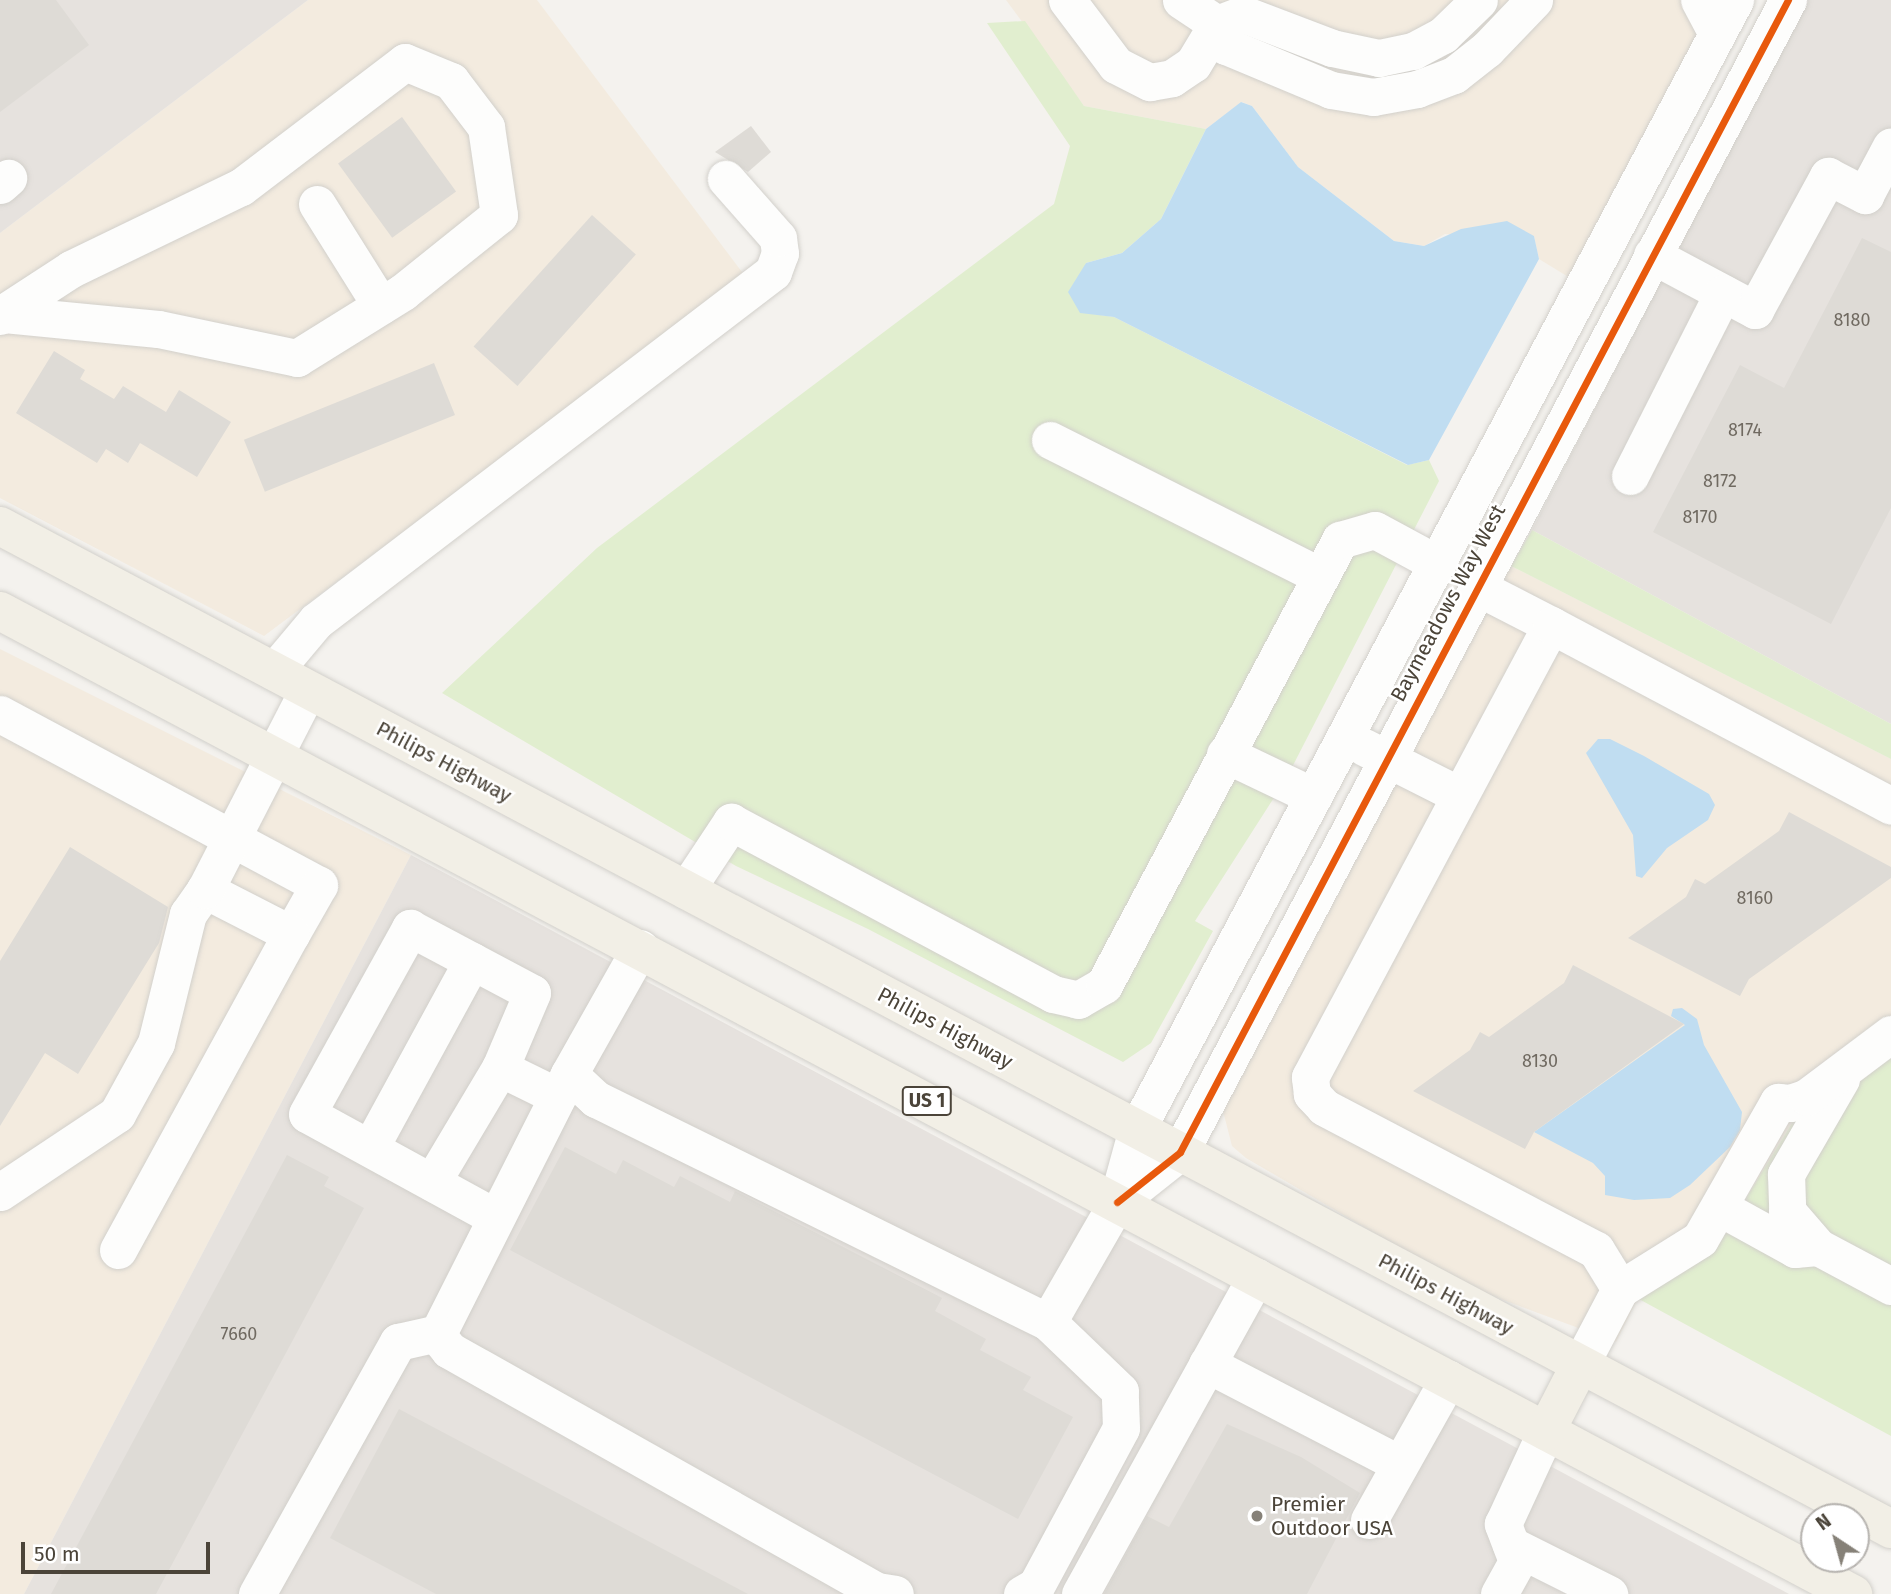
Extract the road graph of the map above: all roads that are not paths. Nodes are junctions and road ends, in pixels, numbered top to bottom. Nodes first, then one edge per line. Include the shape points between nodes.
1 (1067, 0) edge
2 (1181, 0) edge
3 (1479, 0) edge
4 (1534, 0) edge
5 (1699, 0) edge
6 (1735, 0) edge
7 (1788, 0) edge
8 (1217, 24) junction
9 (1717, 34) junction
10 (1891, 146) edge
11 (726, 179) dead end
12 (317, 204) dead end
13 (1652, 255) junction
14 (1723, 293) junction
15 (381, 306) junction
16 (1, 315) edge
17 (1050, 440) dead end
18 (1630, 476) dead end
19 (0, 526) edge
20 (1436, 563) junction
21 (1320, 576) junction
22 (1477, 587) junction
23 (0, 611) edge
24 (1551, 625) junction
25 (274, 671) junction
26 (308, 690) junction
27 (0, 714) edge
28 (1345, 737) junction
29 (1225, 754) junction
30 (275, 756) junction
31 (1385, 758) junction
32 (1459, 794) junction
33 (1313, 796) junction
34 (1891, 807) edge
35 (233, 835) junction
36 (205, 890) junction
37 (686, 890) junction
38 (290, 934) junction
39 (640, 948) junction
40 (472, 961) junction
41 (1891, 1034) edge
42 (1848, 1066) junction
43 (500, 1068) junction
44 (563, 1085) junction
45 (1136, 1129) junction
46 (370, 1148) junction
47 (1180, 1153) junction
48 (432, 1182) junction
49 (0, 1192) edge
50 (1117, 1202) junction
51 (1719, 1207) junction
52 (495, 1217) junction
53 (1818, 1247) junction
54 (118, 1250) dead end
55 (1255, 1276) junction
56 (1891, 1286) edge
57 (1620, 1289) junction
58 (1048, 1322) junction
59 (438, 1333) junction
60 (1207, 1364) junction
61 (1580, 1365) junction
62 (1448, 1379) junction
63 (1546, 1431) junction
64 (1401, 1464) junction
65 (1370, 1520) dead end
66 (1891, 1529) edge
67 (1511, 1545) junction
68 (1809, 1584) edge
69 (257, 1594) edge
70 (895, 1594) edge
71 (1022, 1594) edge
72 (1080, 1594) edge
73 (1499, 1594) edge
74 (1609, 1594) edge
75 (1853, 1594) edge

1 - 8 street via 1116,65 1150,82 1172,78 1193,64
2 - 8 street
3 - 8 street via 1443,35 1413,51 1379,58 1332,48 1243,13
4 - 8 street via 1487,49 1454,75 1416,89 1373,97 1331,90 1226,46
5 - 9 street
6 - 9 street, Baymeadows Way West
7 - 13 street, Baymeadows Way West
9 - 20 street, Baymeadows Way West
10 - 14 street via 1865,195 1828,176 1755,310
11 - 25 street via 778,238 780,254 773,272 316,621
12 - 15 street
13 - 14 street
13 - 22 street, Baymeadows Way West
14 - 18 street
15 - 16 street via 297,358 158,329
15 - 16 street via 499,215 486,127 451,81 405,62 241,187 71,269
17 - 21 street
19 - 25 main road, Philips Highway
20 - 21 street via 1375,530 1340,540
20 - 28 street, Baymeadows Way West
21 - 29 street
22 - 24 street
22 - 31 street, Baymeadows Way West
23 - 30 main road, US 1
24 - 32 street
24 - 34 street
25 - 26 main road, Philips Highway
26 - 30 street
26 - 37 main road, Philips Highway
27 - 35 street
28 - 31 street
28 - 33 street, Baymeadows Way West
29 - 33 street
29 - 37 street via 1104,985 1078,1000 1053,994 731,822
30 - 35 street
30 - 39 main road, US 1
31 - 32 street
31 - 47 street, Baymeadows Way West
32 - 57 street via 1310,1077 1312,1094 1324,1107 1596,1250
33 - 45 street, Baymeadows Way West
35 - 36 street
35 - 38 street via 319,885
36 - 38 street
36 - 49 street via 188,915 156,1044 117,1114
37 - 45 main road, Philips Highway
38 - 54 street
39 - 44 street
39 - 50 main road, US 1
40 - 43 street via 532,993
40 - 46 street
40 - 46 street via 410,928 307,1114
41 - 42 street
42 - 51 street via 1807,1097 1777,1102
42 - 53 street via 1786,1174 1787,1211
43 - 44 street
43 - 48 street
44 - 52 street
44 - 58 street
45 - 47 main road, Philips Highway
45 - 50 street, Baymeadows Way West
46 - 48 street
47 - 50 street, Baymeadows Way West
47 - 61 main road, Philips Highway
48 - 52 street
50 - 55 main road, US 1
50 - 58 street
51 - 53 street via 1795,1249
51 - 57 street via 1700,1240
52 - 59 street
53 - 56 street
55 - 60 street
55 - 62 main road, US 1
57 - 61 street
58 - 71 street via 1120,1391 1121,1428 1036,1586
59 - 69 street via 398,1342
59 - 70 street via 449,1350 877,1591
60 - 64 street
60 - 72 street
61 - 63 main road
61 - 66 main road, Philips Highway
62 - 63 main road, US 1
62 - 64 street
63 - 67 street via 1503,1524
63 - 68 main road, US 1
64 - 65 street
67 - 73 street via 1517,1561
67 - 74 street
68 - 75 main road, US 1

